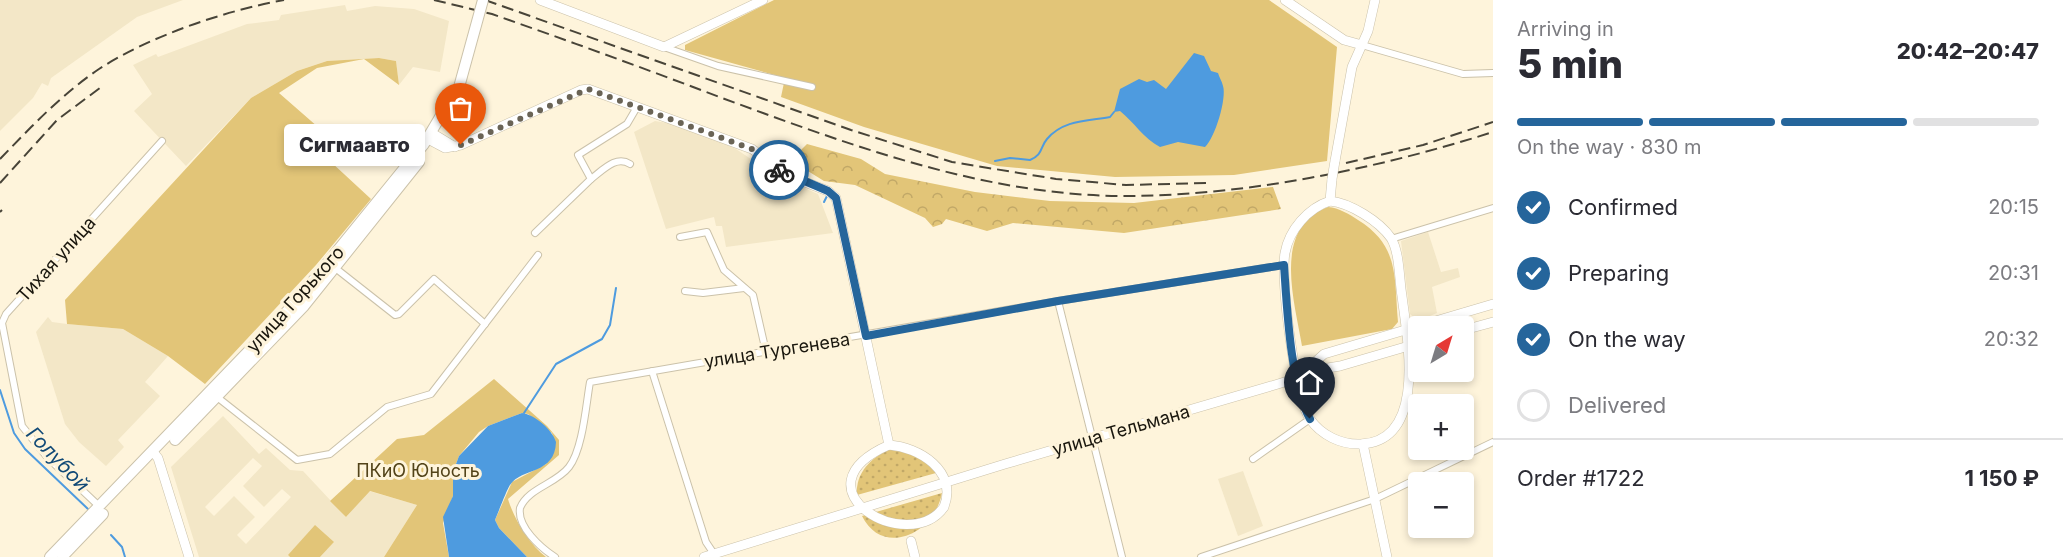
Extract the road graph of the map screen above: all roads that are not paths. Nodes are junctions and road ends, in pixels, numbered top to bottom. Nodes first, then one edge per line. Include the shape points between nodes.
1 (477, 0) edge
2 (483, 0) edge
3 (540, 0) edge
4 (763, 0) edge
5 (1285, 0) edge
6 (1375, 0) edge
7 (1362, 45) junction
8 (664, 47) junction
9 (1493, 73) edge
10 (812, 87) dead end
11 (637, 107) junction
12 (450, 108) junction
13 (433, 138) junction
14 (162, 141) dead end
15 (630, 164) dead end
16 (591, 179) junction
17 (1330, 201) junction
18 (1493, 208) edge
19 (535, 233) dead end
20 (680, 237) dead end
21 (1391, 239) junction
22 (538, 255) dead end
23 (1284, 265) junction
24 (332, 266) junction
25 (744, 288) junction
26 (685, 291) dead end
27 (1058, 301) junction
28 (1493, 304) edge
29 (1493, 322) edge
30 (485, 324) junction
31 (1474, 327) edge
32 (1407, 331) junction
33 (866, 336) junction
34 (1408, 346) joint
35 (766, 352) junction
36 (652, 371) junction
37 (1301, 375) junction
38 (1410, 382) edge
39 (217, 397) junction
40 (1310, 419) junction
41 (1093, 438) junction
42 (1493, 442) edge
43 (1363, 444) junction
44 (890, 445) junction
45 (156, 455) junction
46 (1253, 459) dead end
47 (945, 482) junction
48 (1375, 499) junction
49 (100, 507) junction
50 (855, 510) junction
51 (861, 525) dead end
52 (919, 537) junction
53 (896, 544) dead end
54 (1216, 555) edge
55 (711, 556) edge
56 (50, 557) edge
57 (62, 557) edge
58 (189, 557) edge
59 (555, 557) edge
60 (915, 557) edge
61 (1122, 557) edge
62 (1201, 557) edge
63 (1387, 557) edge

1 - 12 main road, улица Горького
2 - 12 main road, улица Горького, bridge
3 - 8 street
4 - 8 street
5 - 7 street via 1344,40
6 - 7 street
7 - 9 street via 1463,74
7 - 17 street, bridge via 1352,67
8 - 10 street via 718,66
11 - 13 street via 596,91 581,90 455,147 445,148
11 - 16 street via 627,124 578,155
11 - 33 street via 752,149 787,175 836,198
12 - 13 main road, улица Горького
13 - 24 main road, улица Горького
14 - 49 street, Тихая улица via 2,323 22,426 47,457
15 - 16 street via 616,161
16 - 19 street
17 - 21 street via 1344,202
17 - 23 street via 1320,204 1294,230
18 - 21 street
20 - 25 street via 707,232 724,270
21 - 32 street
22 - 30 street
23 - 27 street, улица Тургенева
23 - 37 street
24 - 30 street via 395,315 434,279
24 - 39 main road, улица Горького via 290,321
24 - 45 main road, улица Горького
25 - 26 street
25 - 35 street via 753,295
27 - 33 street, улица Тургенева
27 - 41 street
28 - 32 street, улица Тельмана
29 - 31 street
30 - 39 street via 431,394 387,406 330,454 297,460
32 - 34 street
32 - 37 street, улица Тельмана via 1324,354
33 - 35 street, улица Тургенева
33 - 44 street
34 - 37 street, улица Тельмана
35 - 36 street, улица Тургенева
36 - 55 street
36 - 59 street, улица Тургенева via 590,382 572,463 527,497 520,508 528,532
37 - 40 street
37 - 41 street, улица Тельмана
38 - 43 street via 1394,427 1380,439
39 - 45 main road, улица Горького
40 - 43 street via 1331,438
40 - 46 street
41 - 47 street, улица Тельмана
41 - 61 street
42 - 48 street
43 - 48 street
44 - 47 street via 922,453
44 - 50 street via 874,453 857,472 852,494
45 - 49 main road, улица Горького
45 - 57 main road, улица Горького
45 - 58 street
47 - 50 street, улица Тельмана
47 - 52 street via 944,510
48 - 54 street
48 - 63 street
49 - 56 main road, улица Горького
50 - 51 street
50 - 55 street, улица Тельмана
52 - 53 street
52 - 60 street
54 - 62 street

